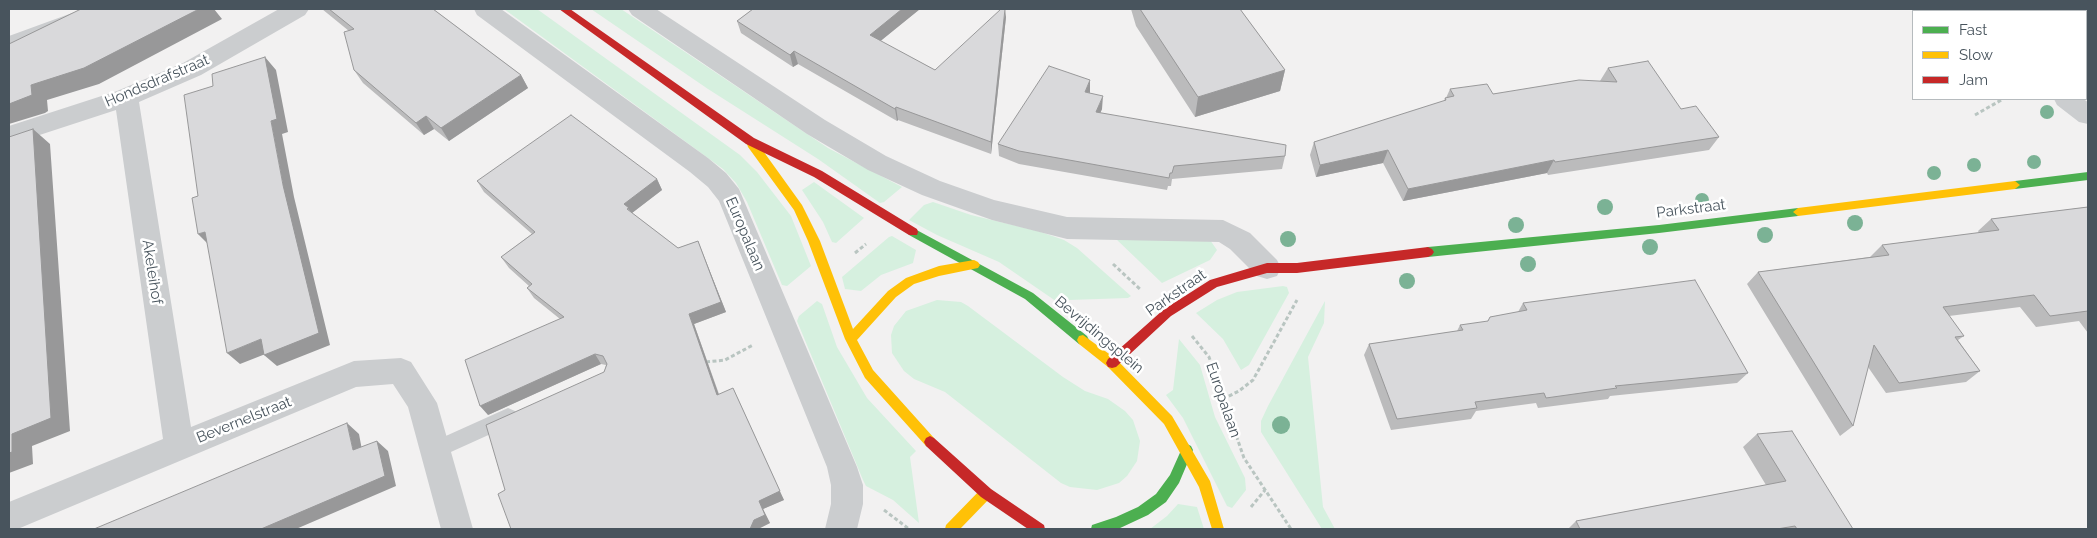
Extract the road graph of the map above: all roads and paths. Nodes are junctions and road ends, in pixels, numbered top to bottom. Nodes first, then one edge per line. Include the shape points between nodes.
1 (95, 9) edge
2 (297, 9) edge
3 (485, 9) edge
4 (564, 9) edge
5 (644, 10) edge
6 (9, 41) edge
7 (126, 97) junction
8 (2001, 100) edge
9 (2067, 100) edge
10 (2088, 114) edge
11 (1975, 115) dead end
12 (9, 136) edge
13 (750, 141) junction
14 (2088, 176) edge
15 (1067, 228) junction
16 (974, 265) junction
17 (1268, 268) junction
18 (1297, 268) junction
19 (1167, 314) junction
20 (787, 337) junction
21 (851, 339) junction
22 (700, 362) edge
23 (1112, 363) junction
24 (1223, 399) junction
25 (523, 410) edge
26 (179, 447) junction
27 (435, 450) junction
28 (1187, 450) junction
29 (986, 494) junction
30 (9, 516) edge
31 (844, 517) edge
32 (457, 529) edge
33 (951, 529) edge
34 (1039, 529) edge
35 (1096, 529) edge
36 (1218, 529) edge
37 (1291, 529) edge

1 - 6 lane
2 - 7 street, Hondsdrafstraat via 192,69
3 - 20 street, Europalaan via 718,180 730,196
4 - 13 main road
5 - 15 street via 816,127 877,163 931,188 984,207
7 - 12 street, Hondsdrafstraat
7 - 26 street, Akeleihof
8 - 11 path
9 - 10 street
13 - 16 main road via 818,174 892,222
13 - 21 main road via 798,208
14 - 18 main road, Parkstraat
15 - 17 street via 1223,231 1240,240
15 - 19 path, Europalaan via 1108,259
16 - 21 main road via 939,271 910,281 892,294
16 - 23 main road, Bevrijdingsplein via 1029,296
17 - 18 main road, Parkstraat
17 - 19 main road, Parkstraat via 1214,282
18 - 24 path via 1300,295 1253,380
19 - 23 main road, Parkstraat
19 - 24 path, Europalaan via 1198,341 1209,357
20 - 22 path via 749,346 713,363
20 - 31 street, Europalaan via 842,468 847,485
21 - 29 main road via 869,374 900,411
23 - 28 main road, Bevrijdingsplein via 1168,420
24 - 37 path, Europalaan via 1244,458
25 - 27 lane
26 - 27 street, Bevernelstraat via 354,374 401,371 422,403
26 - 30 street, Bevernelstraat
27 - 32 street, Bevernelstraat
28 - 35 main road via 1175,479 1161,498 1118,523
28 - 36 main road via 1205,485
29 - 33 main road
29 - 34 main road

